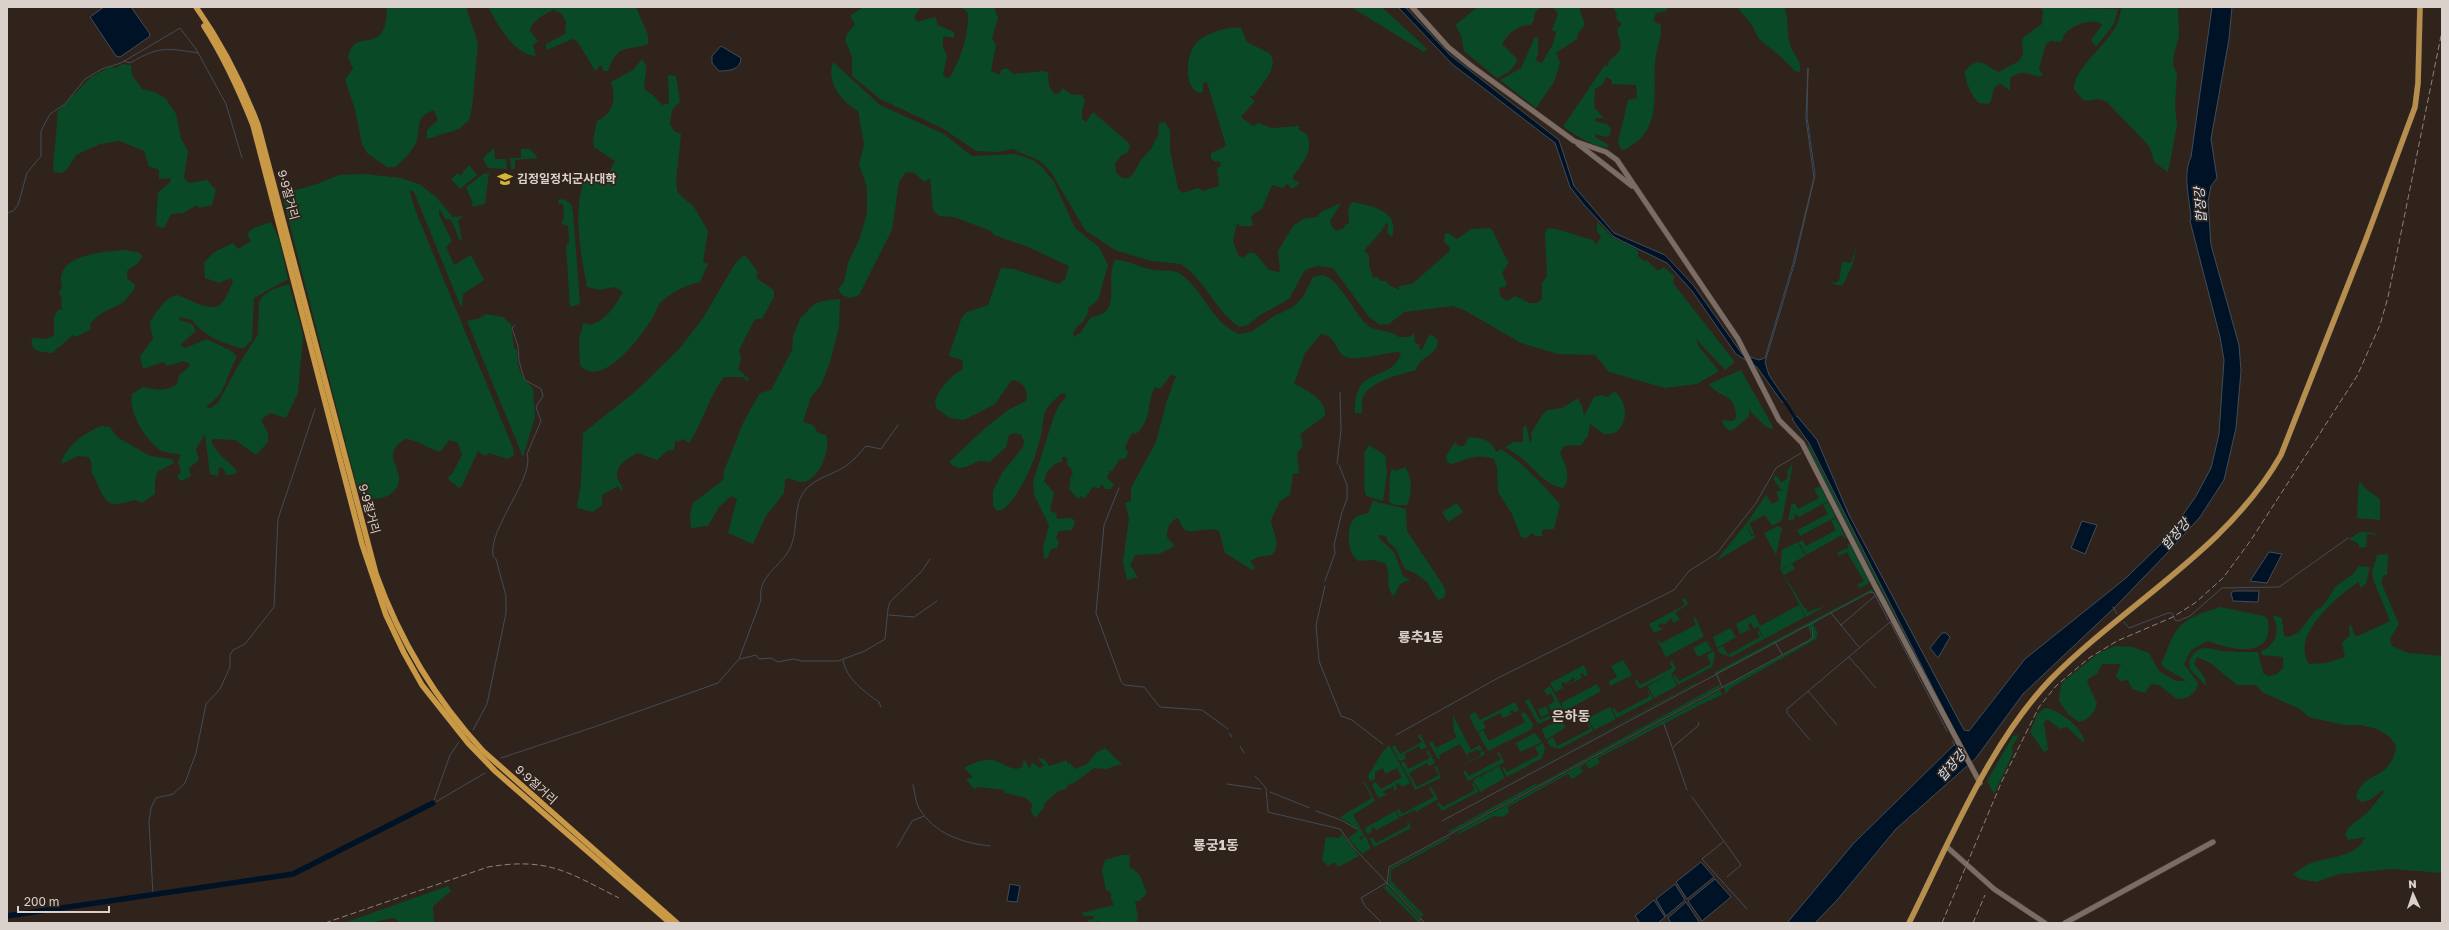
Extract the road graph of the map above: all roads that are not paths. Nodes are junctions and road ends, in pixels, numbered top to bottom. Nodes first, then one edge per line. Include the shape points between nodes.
1 (192, 7) edge
2 (196, 7) edge
3 (1412, 7) edge
4 (2420, 7) edge
5 (1574, 140) junction
6 (1636, 189) junction
7 (1980, 783) junction
8 (2213, 842) dead end
9 (1947, 847) junction
10 (670, 923) edge
11 (677, 923) edge
12 (1909, 923) edge
13 (2045, 923) edge
14 (2065, 923) edge

1 - 10 highway, 9·9절거리 via 219,49 240,91 253,125 362,544 386,614 404,653 422,685 495,771
2 - 11 highway, 9·9절거리 via 222,46 258,124 376,574 390,612 409,651 427,681 488,757
3 - 5 main road via 1455,53
4 - 7 main road via 2415,107 2366,240 2281,455 2263,484 2221,532 2051,679 2025,709 2003,741
5 - 6 main road
5 - 6 main road via 1613,156
6 - 7 main road via 1726,322 1779,420 1802,443
7 - 9 main road
8 - 14 main road
9 - 12 main road
9 - 13 main road via 1994,889

